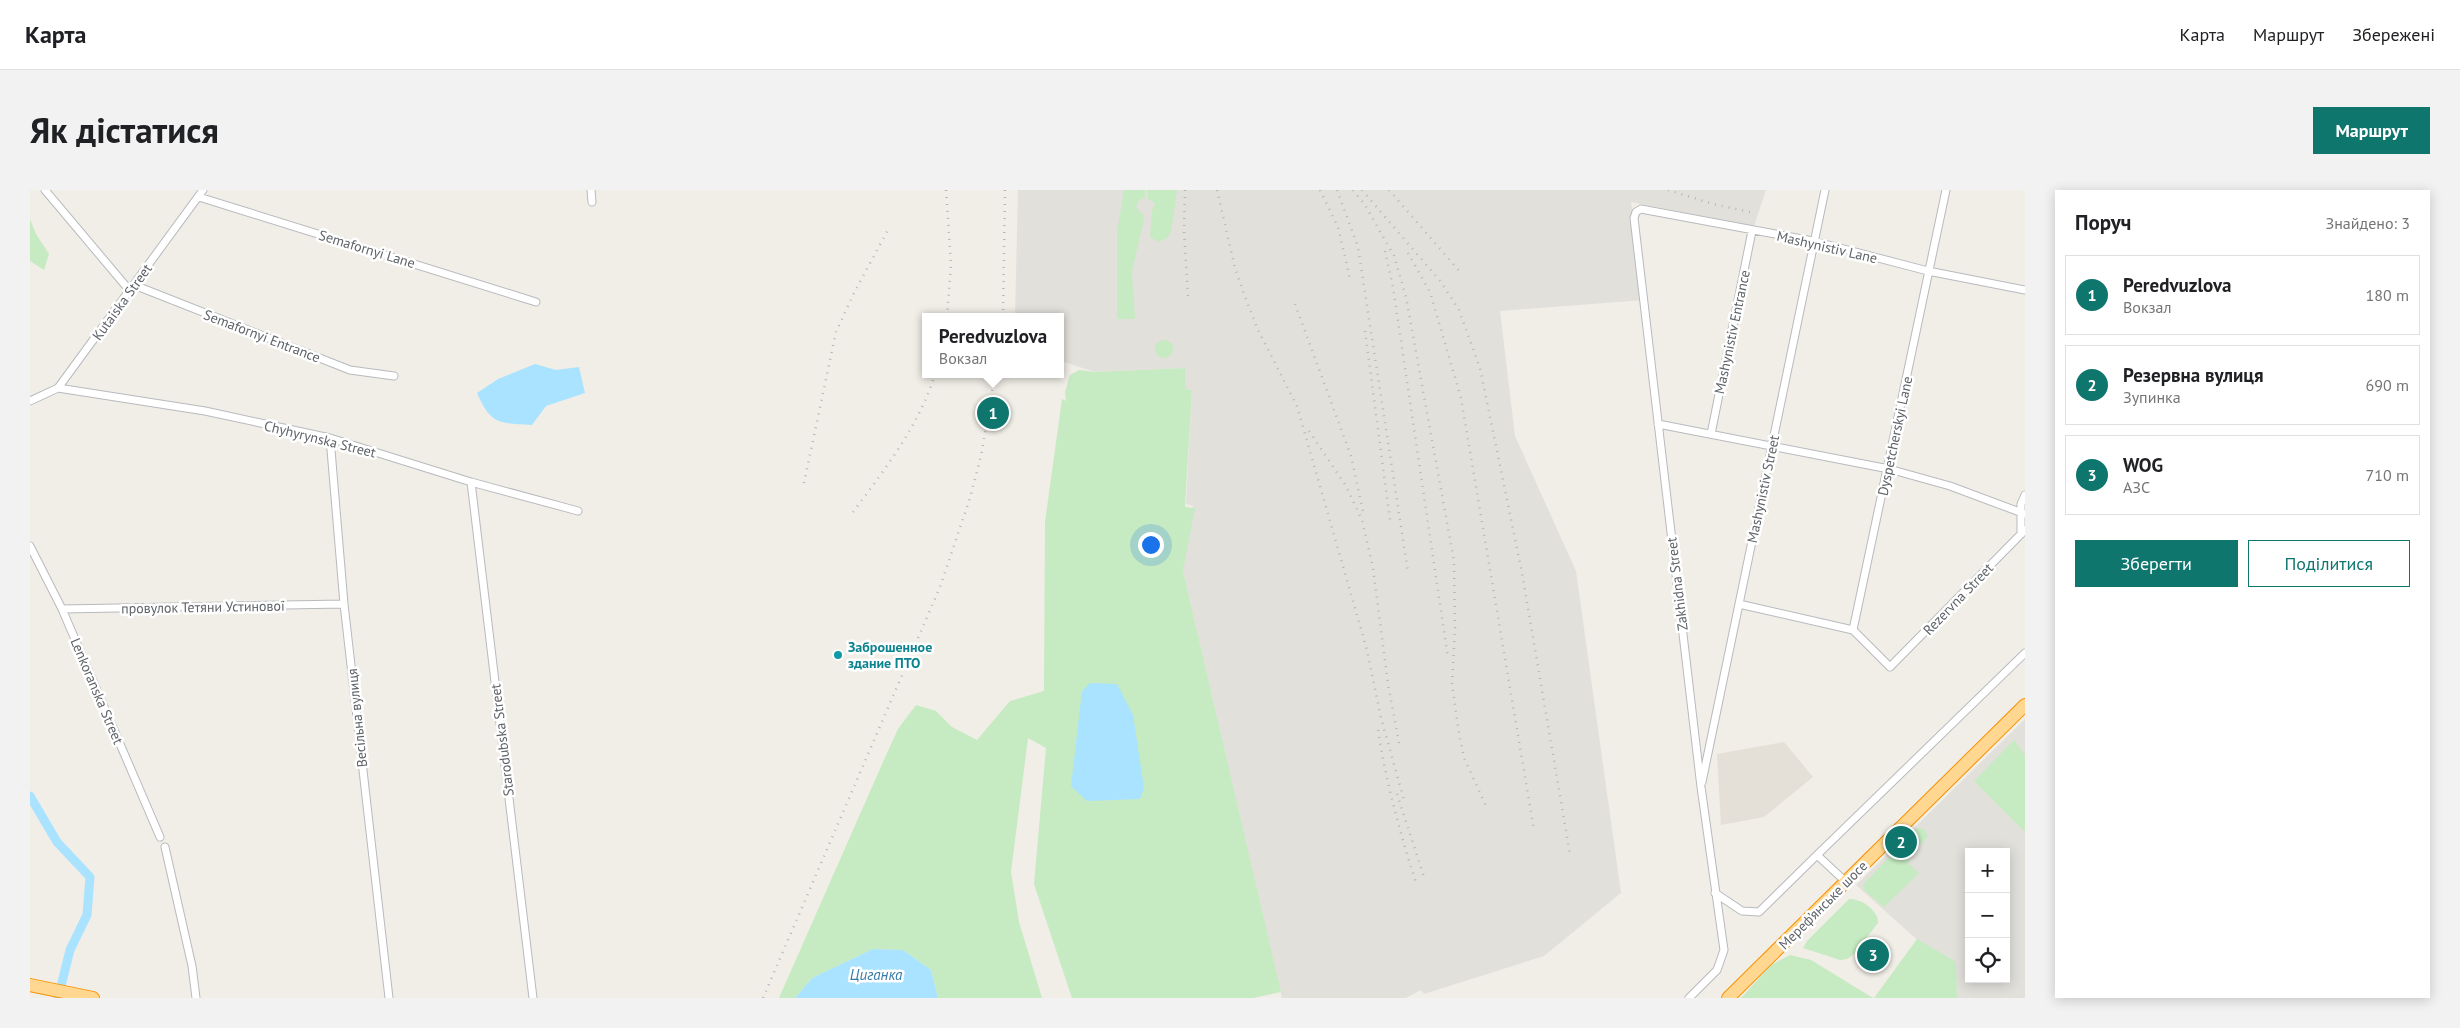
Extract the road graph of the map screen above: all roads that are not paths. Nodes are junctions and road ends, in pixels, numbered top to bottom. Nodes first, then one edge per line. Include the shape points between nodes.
1 (45, 190) edge
2 (591, 190) edge
3 (1825, 190) edge
4 (1946, 190) edge
5 (201, 193) edge
6 (592, 202) dead end
7 (1634, 218) joint
8 (1752, 230) junction
9 (1813, 242) junction
10 (1928, 271) junction
11 (131, 288) junction
12 (2025, 290) edge
13 (536, 302) dead end
14 (394, 376) dead end
15 (58, 388) junction
16 (30, 401) edge
17 (1658, 424) junction
18 (1711, 434) junction
19 (330, 438) junction
20 (1772, 447) junction
21 (1889, 469) junction
22 (471, 482) junction
23 (2025, 495) edge
24 (578, 510) dead end
25 (2023, 513) edge
26 (2023, 532) edge
27 (30, 546) edge
28 (344, 604) junction
29 (1739, 604) junction
30 (62, 609) junction
31 (1853, 630) junction
32 (2025, 653) edge
33 (2025, 705) edge
34 (1701, 788) junction
35 (160, 837) dead end
36 (165, 847) dead end
37 (1818, 856) junction
38 (1846, 882) junction
39 (1715, 893) junction
40 (30, 985) edge
41 (93, 998) edge
42 (196, 998) edge
43 (389, 998) edge
44 (533, 998) edge
45 (1689, 998) edge
46 (1728, 998) edge

1 - 11 street
2 - 6 street
3 - 9 street, Mashynistiv Street
4 - 10 street, Dyspetcherskyi Lane
5 - 11 street, Kutaiska Street
5 - 13 street, Semafornyi Lane
7 - 8 street, Mashynistiv Lane via 1641,209
7 - 17 street, Zakhidna Street
8 - 9 street, Mashynistiv Lane
8 - 18 street, Mashynistiv Entrance
9 - 10 street, Mashynistiv Lane
9 - 20 street, Mashynistiv Street
10 - 12 street, Mashynistiv Lane
10 - 21 street, Dyspetcherskyi Lane
11 - 14 street, Semafornyi Entrance via 350,370
11 - 15 street, Kutaiska Street
15 - 16 street, Kutaiska Street
15 - 19 street, Chyhyrynska Street via 205,412
17 - 18 street
17 - 34 street, Zakhidna Street
18 - 20 street
19 - 22 street, Chyhyrynska Street
19 - 28 street, Весільна вулиця
20 - 21 street
20 - 29 street, Mashynistiv Street
21 - 25 street via 1950,486
21 - 31 street, Dyspetcherskyi Lane
22 - 24 street, Chyhyrynska Street
22 - 44 street, Starodubska Street
23 - 25 street via 2021,504
25 - 26 street
26 - 31 street, Rezervna Street via 1890,668
27 - 30 street, Lenkoranska Street
28 - 30 street, провулок Тетяни Устинової
28 - 43 street, Весільна вулиця
29 - 31 street
29 - 34 street, Mashynistiv Street
30 - 35 street, Lenkoranska Street
32 - 37 street
33 - 38 highway, Мереф’янське шосе
34 - 39 street, Zakhidna Street
36 - 42 street via 192,966
37 - 38 street
37 - 39 street via 1759,912 1742,911
38 - 46 highway, Мереф’янське шосе
39 - 45 street, Zakhidna Street via 1724,950 1717,970
40 - 41 highway

